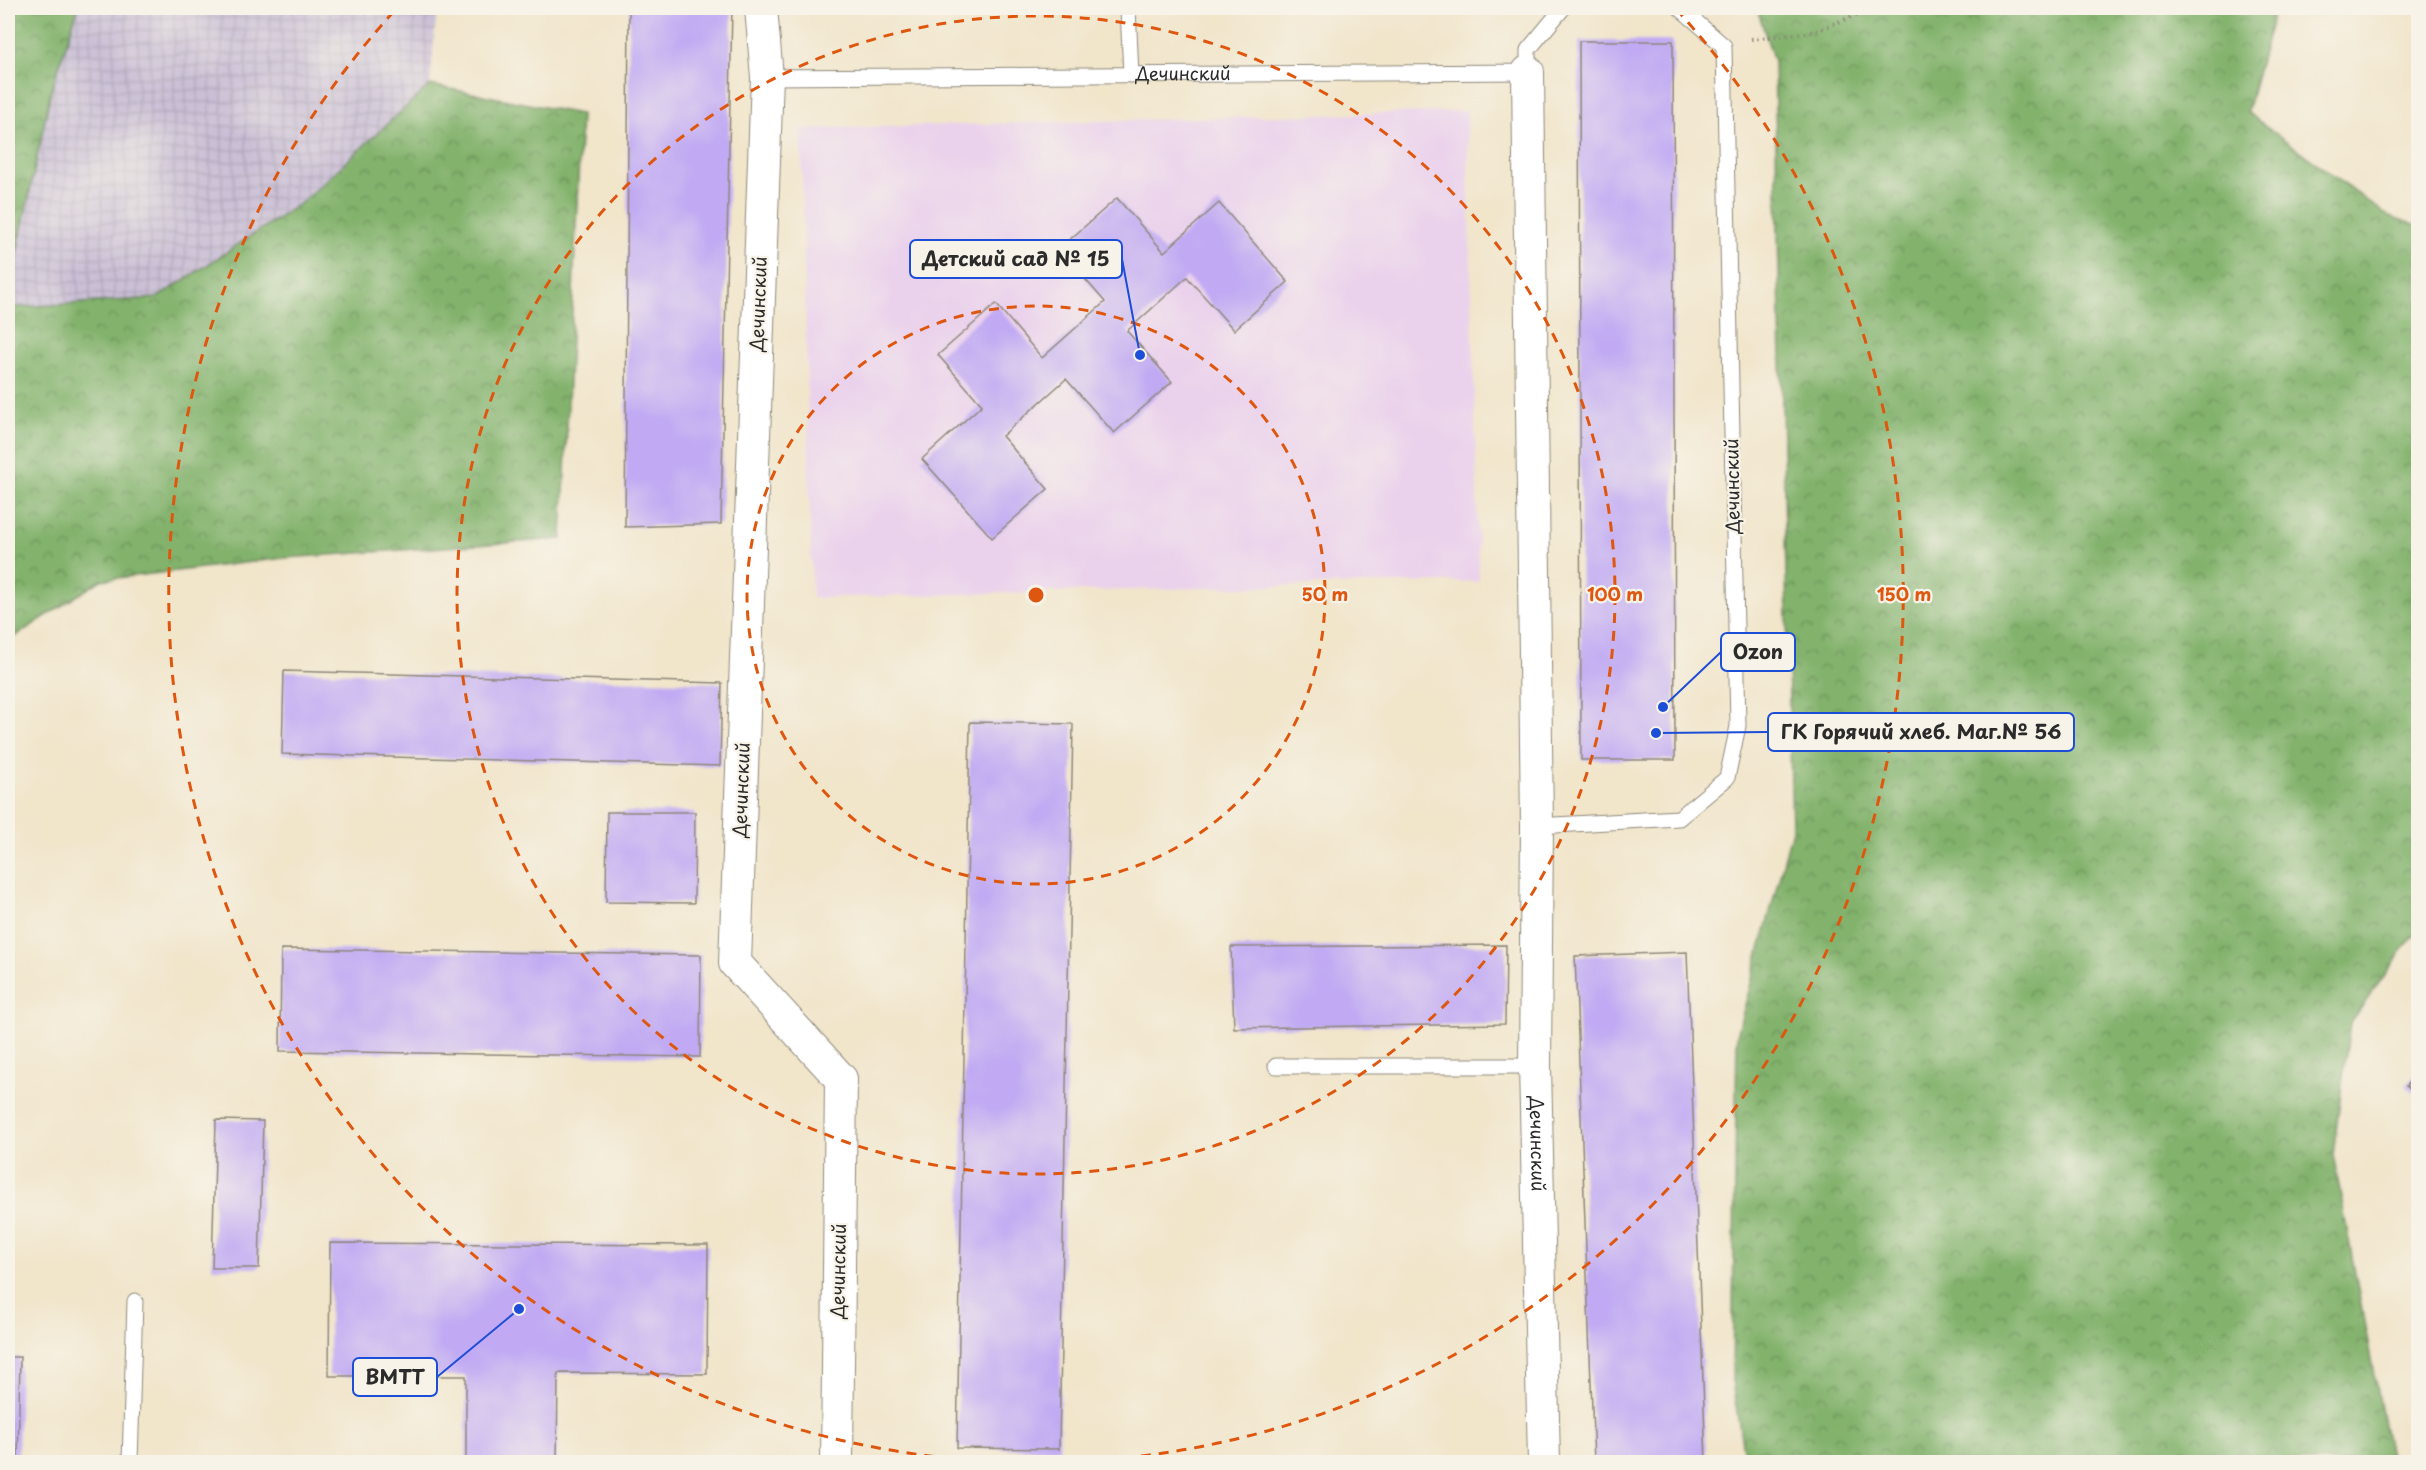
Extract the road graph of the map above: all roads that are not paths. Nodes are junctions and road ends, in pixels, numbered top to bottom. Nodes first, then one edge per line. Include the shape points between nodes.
1 (762, 8) edge
2 (1128, 8) edge
3 (1563, 8) edge
4 (1680, 8) edge
5 (1528, 72) junction
6 (1131, 75) junction
7 (767, 77) junction
8 (1537, 826) junction
9 (1276, 1066) dead end
10 (1535, 1066) junction
11 (135, 1300) dead end
12 (130, 1462) edge
13 (837, 1462) edge
14 (1544, 1462) edge

1 - 7 street, Дечинский
2 - 6 lane
3 - 5 lane, Дечинский via 1528,50
4 - 8 lane, Дечинский via 1724,46 1738,726 1727,778 1679,818
5 - 6 lane, Дечинский
5 - 8 street, Дечинский
6 - 7 lane, Дечинский
7 - 13 street, Дечинский via 735,963 841,1079
8 - 10 street, Дечинский
9 - 10 lane
10 - 14 street, Дечинский
11 - 12 lane

